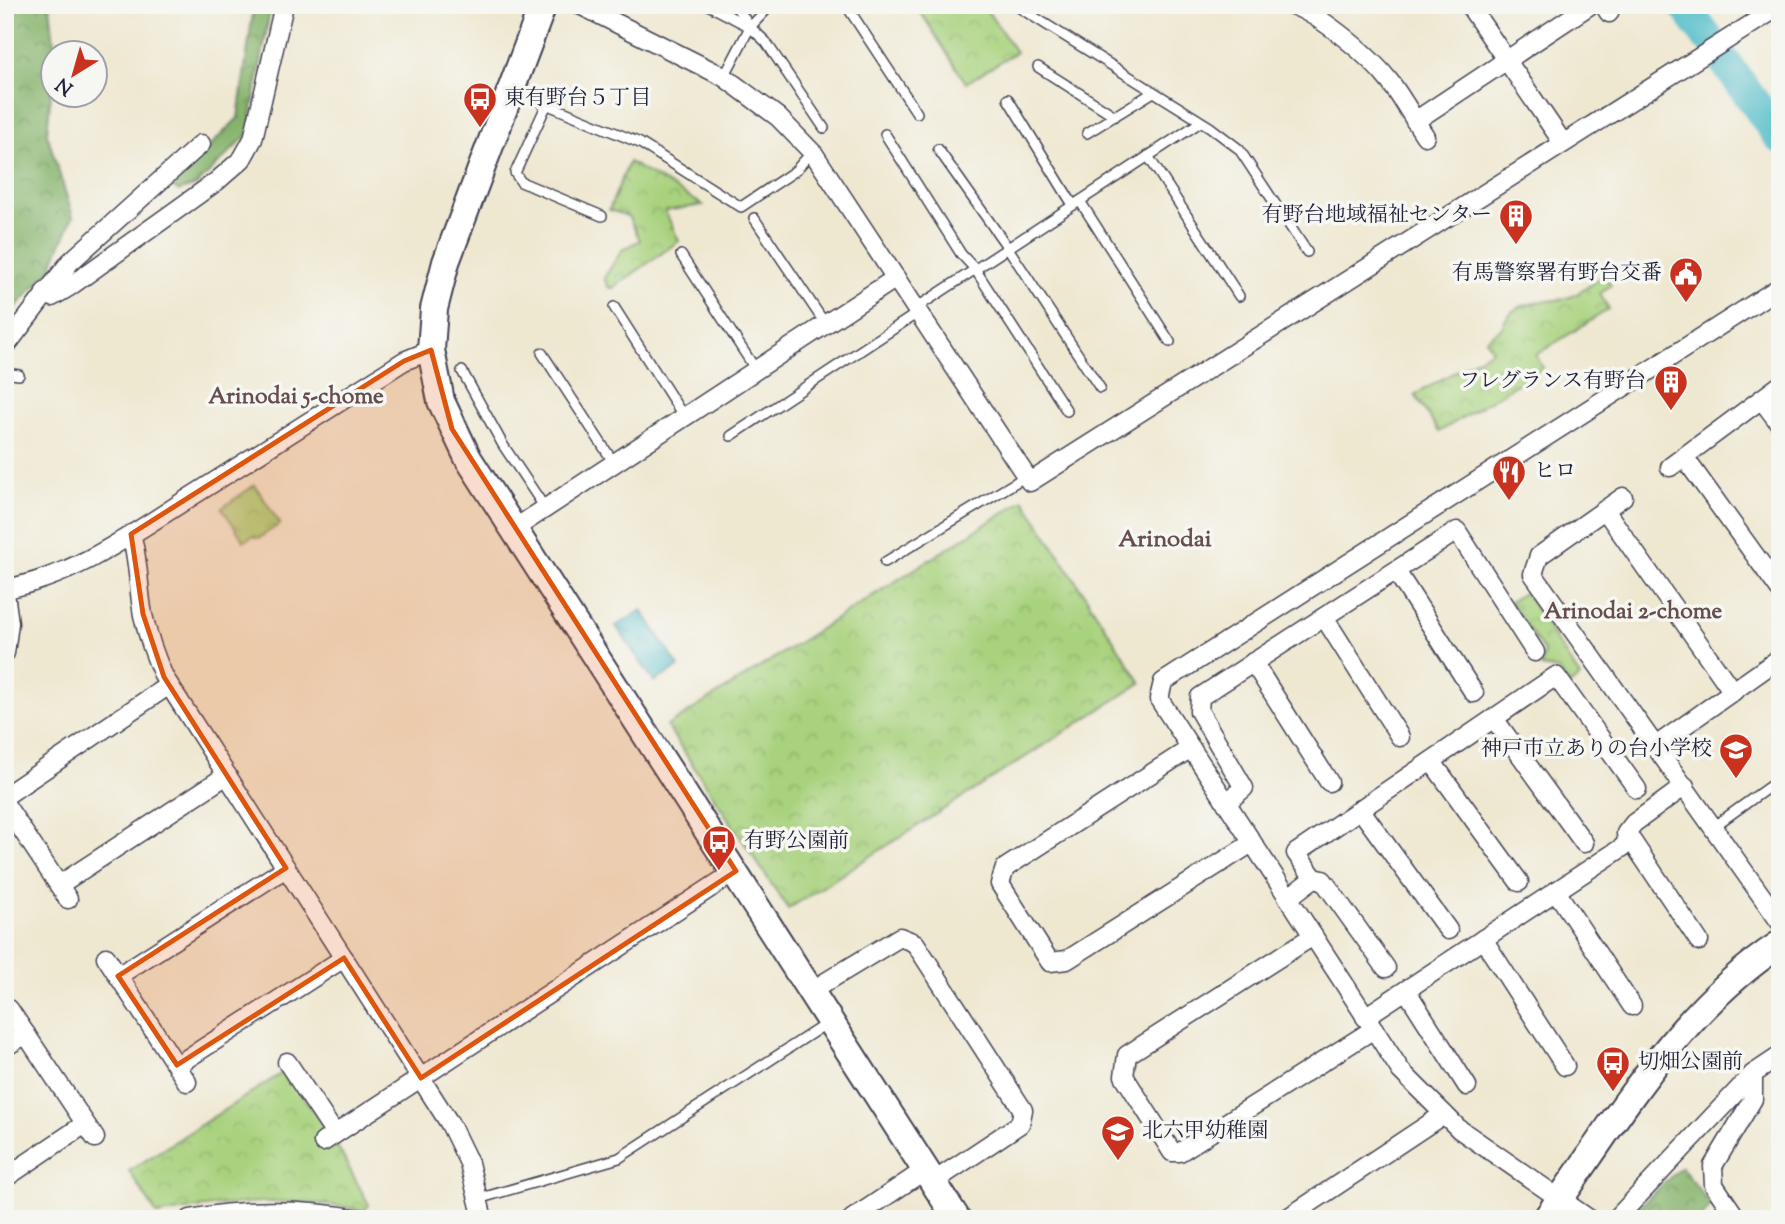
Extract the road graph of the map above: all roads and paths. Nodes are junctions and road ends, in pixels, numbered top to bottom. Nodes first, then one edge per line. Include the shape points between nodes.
1 (284, 5) edge
2 (543, 5) edge
3 (580, 5) edge
4 (708, 5) edge
5 (735, 5) edge
6 (771, 5) edge
7 (846, 5) edge
8 (1015, 5) edge
9 (1469, 5) edge
10 (1590, 5) edge
11 (1780, 6) edge
12 (1301, 7) edge
13 (750, 27) junction
14 (1507, 60) junction
15 (1038, 67) dead end
16 (724, 77) junction
17 (511, 89) junction
18 (1153, 93) junction
19 (1008, 99) dead end
20 (547, 104) junction
21 (917, 113) dead end
22 (1115, 116) junction
23 (1415, 121) junction
24 (1199, 122) junction
25 (824, 128) dead end
26 (1087, 133) dead end
27 (885, 134) dead end
28 (1425, 136) dead end
29 (1563, 143) junction
30 (201, 144) dead end
31 (938, 149) dead end
32 (812, 152) junction
33 (1149, 156) junction
34 (1077, 203) junction
35 (602, 216) dead end
36 (754, 218) dead end
37 (1008, 248) junction
38 (1307, 252) dead end
39 (681, 255) dead end
40 (975, 269) junction
41 (896, 278) junction
42 (1780, 287) edge
43 (45, 292) junction
44 (1239, 296) dead end
45 (614, 307) dead end
46 (917, 310) junction
47 (826, 324) junction
48 (1170, 342) dead end
49 (5, 347) edge
50 (431, 350) junction
51 (542, 353) dead end
52 (756, 370) junction
53 (462, 371) dead end
54 (5, 373) edge
55 (19, 375) dead end
56 (1779, 386) edge
57 (1100, 388) dead end
58 (1762, 400) junction
59 (1067, 411) dead end
60 (684, 417) junction
61 (1780, 424) edge
62 (732, 436) dead end
63 (614, 463) junction
64 (1026, 476) junction
65 (1623, 497) dead end
66 (545, 508) junction
67 (1605, 510) junction
68 (514, 529) junction
69 (131, 534) junction
70 (885, 562) dead end
71 (1396, 571) junction
72 (1780, 590) edge
73 (5, 591) edge
74 (1324, 617) junction
75 (1535, 652) dead end
76 (5, 653) edge
77 (1780, 658) edge
78 (1253, 662) junction
79 (169, 685) junction
80 (1733, 692) junction
81 (1474, 693) dead end
82 (1494, 720) junction
83 (1400, 737) dead end
84 (1657, 745) junction
85 (1191, 748) junction
86 (1432, 762) junction
87 (227, 775) junction
88 (1780, 779) edge
89 (1329, 782) dead end
90 (1685, 786) junction
91 (1637, 789) dead end
92 (5, 796) edge
93 (1226, 803) junction
94 (5, 804) edge
95 (1360, 810) junction
96 (1713, 827) junction
97 (1252, 843) junction
98 (1584, 843) dead end
99 (1628, 844) junction
100 (286, 867) junction
101 (736, 871) junction
102 (1314, 878) junction
103 (1519, 882) dead end
104 (1556, 891) junction
105 (1288, 898) junction
106 (1780, 922) edge
107 (1448, 930) dead end
108 (1313, 936) junction
109 (1483, 939) junction
110 (1699, 941) dead end
111 (1780, 944) edge
112 (106, 957) dead end
113 (344, 958) junction
114 (1386, 968) dead end
115 (118, 976) junction
116 (1406, 990) junction
117 (811, 991) junction
118 (1633, 1006) dead end
119 (9, 1010) dead end
120 (831, 1021) junction
121 (1369, 1023) junction
122 (26, 1034) junction
123 (5, 1047) edge
124 (1780, 1056) edge
125 (287, 1062) dead end
126 (177, 1065) junction
127 (1565, 1066) dead end
128 (1753, 1074) junction
129 (421, 1078) junction
130 (187, 1083) dead end
131 (1467, 1086) dead end
132 (1444, 1114) junction
133 (929, 1176) junction
134 (5, 1178) edge
135 (478, 1199) junction
136 (1554, 1209) edge
137 (190, 1219) edge
138 (360, 1219) edge
139 (483, 1219) edge
140 (852, 1219) edge
141 (957, 1219) edge
142 (1286, 1219) edge
143 (1589, 1219) edge
144 (1616, 1219) edge
145 (1737, 1219) edge

1 - 43 street via 253,139 242,159 69,287 52,297
2 - 17 street
3 - 16 street
4 - 13 lane
5 - 13 lane
6 - 13 lane
7 - 21 lane
8 - 18 lane
9 - 14 street
10 - 14 street
11 - 29 street
12 - 23 street via 1346,40 1388,80
13 - 16 lane
13 - 25 lane via 766,42
14 - 23 street
14 - 29 street
15 - 22 lane
16 - 32 street via 778,117
17 - 20 lane
17 - 50 street via 446,262 434,309
18 - 22 lane
18 - 24 lane
19 - 34 lane
20 - 32 lane via 640,143 741,207 795,171
20 - 35 lane via 515,173 521,182
22 - 26 lane
23 - 28 street
24 - 33 lane
24 - 38 lane via 1239,149
27 - 40 lane
29 - 64 street via 1030,482
30 - 43 street via 70,262
31 - 37 lane
32 - 41 street
33 - 34 lane
33 - 44 lane
34 - 37 lane
34 - 48 lane
36 - 47 lane
37 - 40 lane
37 - 57 lane
39 - 52 lane
40 - 46 lane
40 - 59 lane
41 - 46 street
41 - 47 street
42 - 85 street via 1163,682 1159,699
43 - 49 street
45 - 60 lane
46 - 62 lane
46 - 64 street
47 - 52 street
50 - 68 street via 441,401 453,429
50 - 69 street via 404,362
51 - 63 lane
52 - 60 street
53 - 66 lane
54 - 55 lane
56 - 58 street
58 - 61 street
58 - 72 street via 1677,462
60 - 63 street
63 - 66 street
64 - 70 lane
65 - 67 street
66 - 68 street
67 - 80 street
67 - 84 street via 1539,556 1534,574
68 - 101 street
69 - 73 street via 65,572
69 - 79 street via 152,649
71 - 74 street
71 - 75 street via 1457,531
71 - 81 street
73 - 76 street via 9,623
74 - 78 street
74 - 83 street
77 - 80 street
78 - 89 street
78 - 93 street via 1200,697 1199,711 1244,788
79 - 87 street
79 - 92 street
80 - 84 street
82 - 86 street
82 - 91 street via 1556,676
82 - 98 street
84 - 90 street
85 - 93 street
85 - 97 street via 1005,868 1000,884 1050,962 1067,960
86 - 95 street
86 - 103 street
87 - 94 street via 64,892
87 - 100 street
88 - 96 lane
90 - 96 street
90 - 99 street via 1633,823 1626,833
93 - 97 street
95 - 102 street via 1296,853
95 - 107 street
96 - 106 street
97 - 105 street
99 - 104 street
99 - 110 street via 1632,841
100 - 113 street
100 - 115 street
101 - 117 street
101 - 129 street
102 - 105 street
102 - 114 street via 1323,880
104 - 109 street
104 - 118 street
105 - 108 street
108 - 121 street
108 - 121 street via 1127,1055 1124,1076 1172,1152 1181,1152
109 - 116 street
109 - 127 street
111 - 136 street via 1716,995 1662,1053
112 - 115 street
113 - 126 street
113 - 129 street
115 - 126 street
116 - 121 street
116 - 131 street
117 - 120 street
117 - 133 street via 900,937 915,943 1023,1110 1020,1124
119 - 122 street
120 - 133 street
120 - 135 lane via 619,1158
121 - 132 street via 1401,1071
122 - 123 street
122 - 134 street via 90,1131
124 - 128 street
125 - 129 street via 329,1138
126 - 130 street
128 - 144 street
128 - 145 street via 1753,1099 1713,1166 1714,1185
129 - 135 street via 469,1163
132 - 136 street
132 - 142 street
133 - 140 street
133 - 141 street
135 - 139 street
136 - 143 street
137 - 138 street via 229,1212 297,1210

